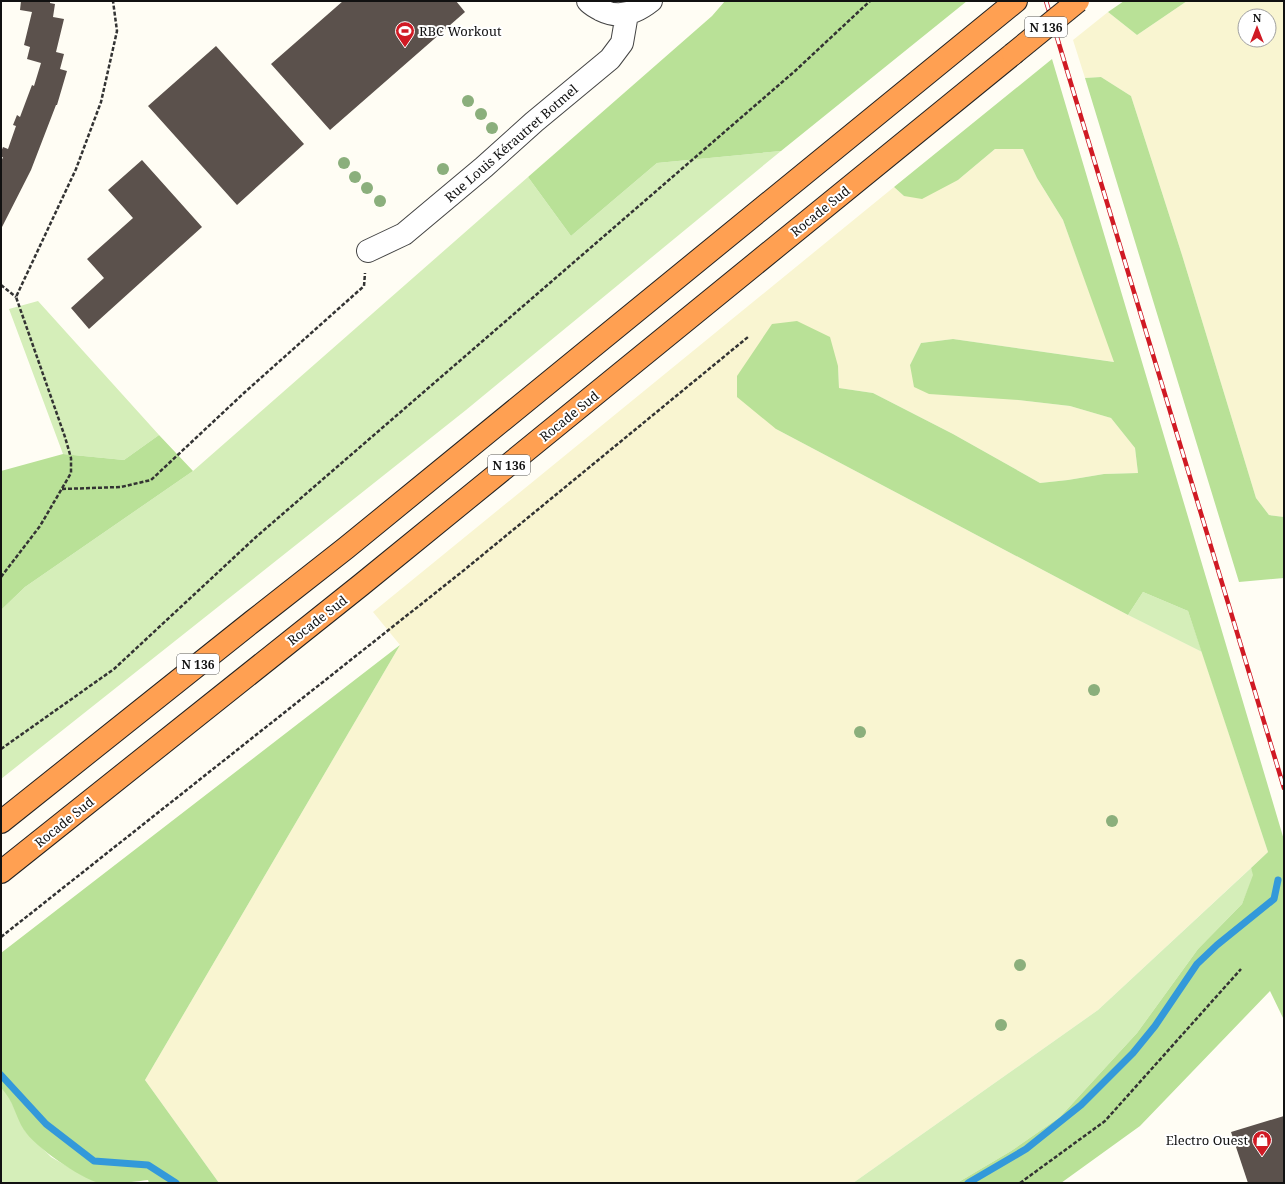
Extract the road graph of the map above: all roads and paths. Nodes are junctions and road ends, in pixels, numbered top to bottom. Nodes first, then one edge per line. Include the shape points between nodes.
1 (112, 1) edge
2 (588, 1) edge
3 (651, 1) edge
4 (870, 1) edge
5 (1078, 1) edge
6 (1009, 7) edge
7 (627, 14) junction
8 (368, 251) joint
9 (1, 285) edge
10 (16, 297) junction
11 (748, 337) dead end
12 (62, 488) junction
13 (1, 577) edge
14 (1, 749) edge
15 (1, 822) edge
16 (1, 872) edge
17 (1, 937) edge
18 (1241, 969) dead end
19 (1020, 1183) edge

1 - 10 path via 117,31 101,102 76,169
2 - 7 street via 608,13
3 - 7 street via 641,9
4 - 14 path via 795,71 262,532 114,668
5 - 16 highway, Rocade Sud / N 136, bridge via 367,580
6 - 15 highway, N 136 via 346,548
7 - 8 street, Rue Louis Kérautret Botmel via 622,43 610,59 404,234
8 - 12 path via 364,286 151,480 120,487
9 - 10 path
10 - 12 path via 71,458 71,473
11 - 17 path via 464,571
12 - 13 path via 40,526
18 - 19 path via 1105,1120

